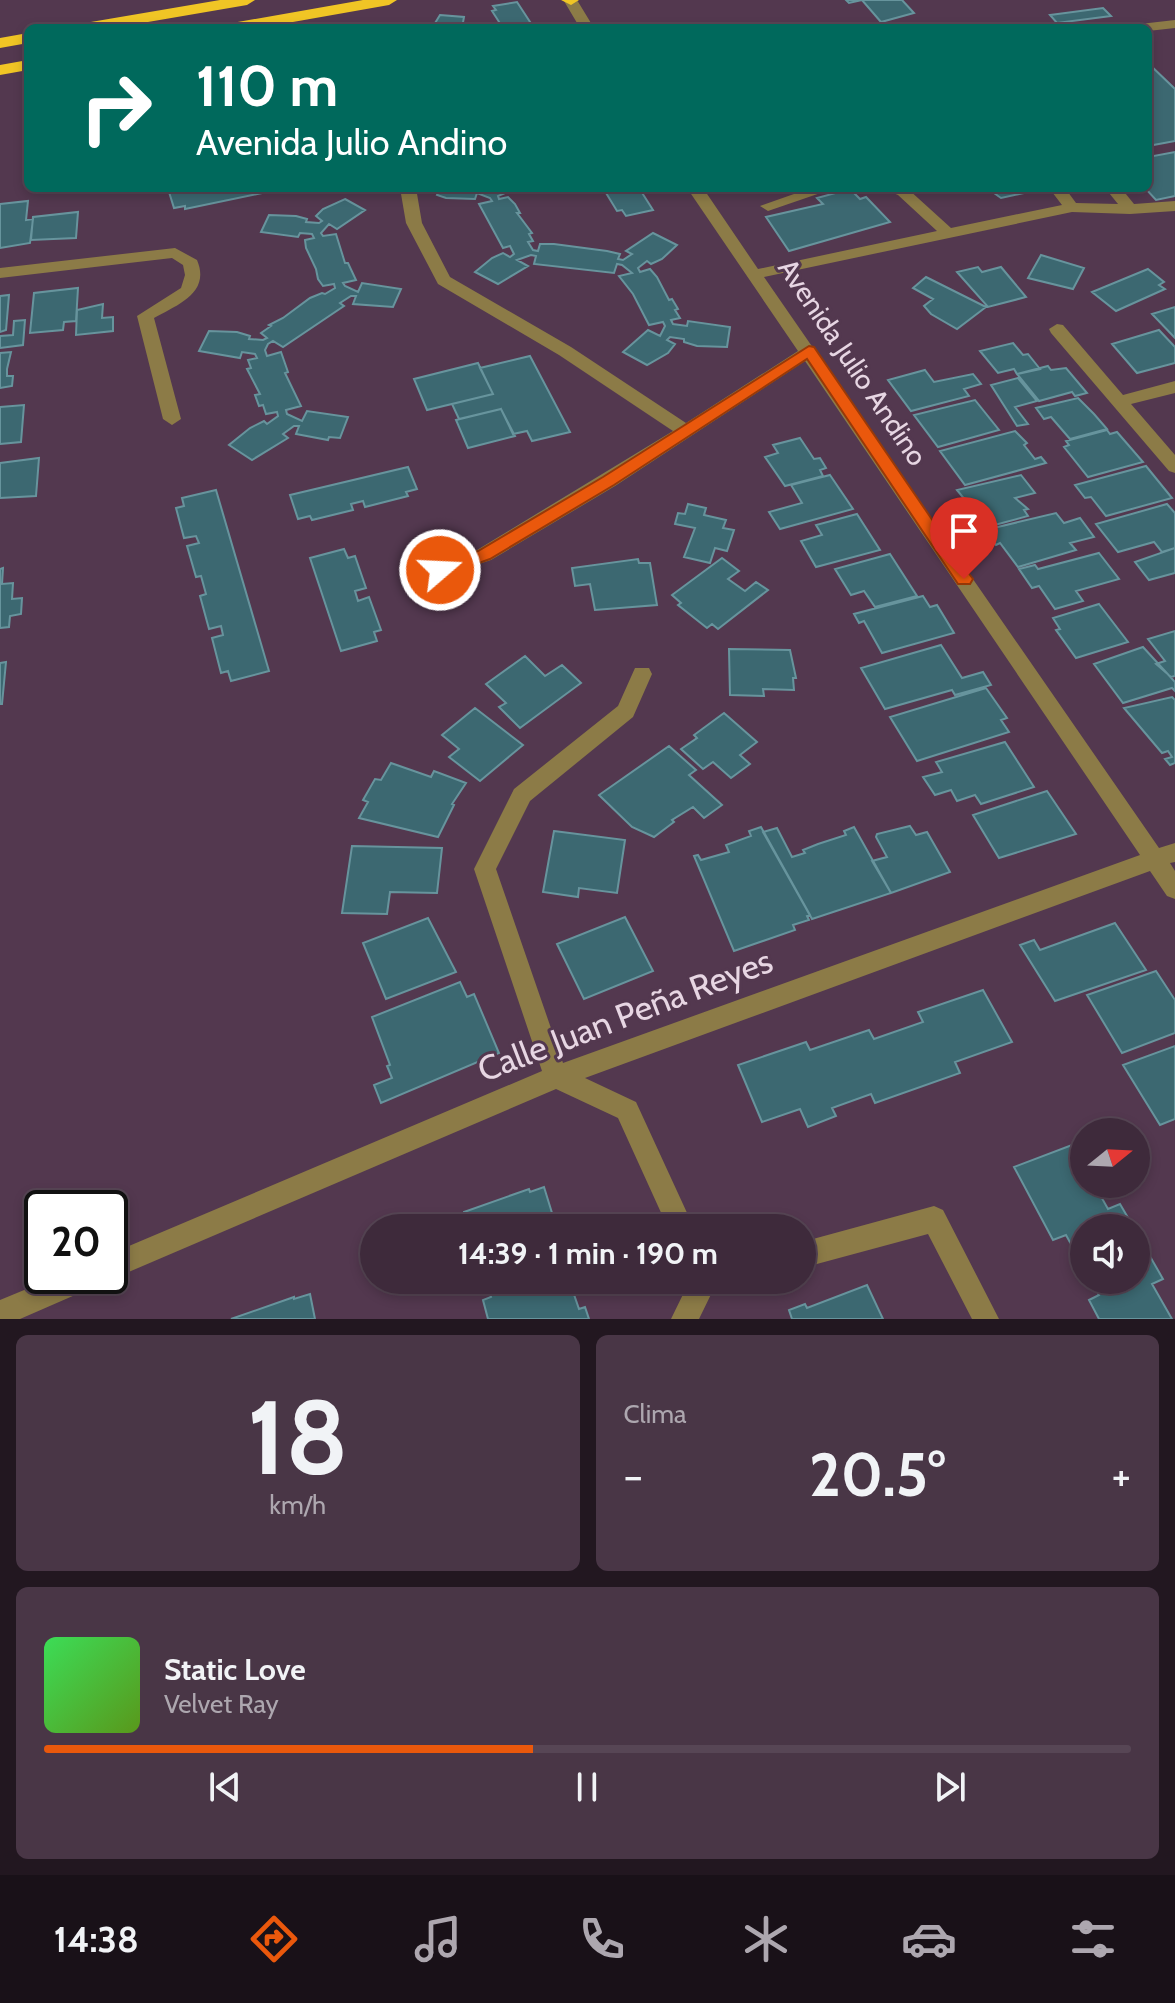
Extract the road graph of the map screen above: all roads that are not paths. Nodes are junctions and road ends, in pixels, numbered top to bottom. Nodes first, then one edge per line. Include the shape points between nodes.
1 (247, 0) edge
2 (389, 0) edge
3 (570, 0) edge
4 (108, 24) edge
5 (254, 24) edge
6 (585, 24) edge
7 (1175, 24) edge
8 (1152, 27) edge
9 (24, 39) edge
10 (0, 43) edge
11 (24, 66) edge
12 (1, 70) edge
13 (409, 192) edge
14 (698, 192) edge
15 (814, 192) edge
16 (903, 192) edge
17 (1060, 192) edge
18 (1116, 192) edge
19 (768, 206) dead end
20 (1175, 206) edge
21 (1072, 207) junction
22 (1130, 209) junction
23 (948, 233) junction
24 (0, 273) edge
25 (756, 274) junction
26 (1057, 329) dead end
27 (809, 351) junction
28 (1175, 387) edge
29 (1119, 402) junction
30 (172, 419) dead end
31 (685, 431) junction
32 (1175, 467) edge
33 (440, 570) dead end
34 (642, 674) dead end
35 (1164, 855) edge
36 (1175, 889) edge
37 (556, 1077) junction
38 (675, 1214) edge
39 (816, 1251) edge
40 (128, 1259) edge
41 (47, 1294) edge
42 (698, 1294) edge
43 (0, 1314) edge
44 (684, 1319) edge
45 (986, 1319) edge

1 - 4 highway
2 - 5 highway
3 - 6 street
7 - 8 street
9 - 10 highway
11 - 12 highway
13 - 31 street via 414,223 444,280 565,351
14 - 25 street, Avenida Julio Andino
15 - 19 street
16 - 23 street
17 - 21 street
18 - 22 street
20 - 22 street
21 - 22 street
21 - 23 street
23 - 25 street
24 - 30 street via 175,253 191,263 195,278 190,289 145,316
25 - 27 street, Avenida Julio Andino
26 - 29 street
27 - 31 street
27 - 35 street, Avenida Julio Andino
28 - 29 street
29 - 32 street
31 - 33 street via 484,555
34 - 37 street via 626,711 522,795 485,869
35 - 36 street, Avenida Julio Andino
35 - 37 street, Calle Juan Peña Reyes
37 - 38 street via 627,1110
37 - 40 street, Calle Juan Peña Reyes
39 - 45 street via 934,1219
41 - 43 street
42 - 44 street

